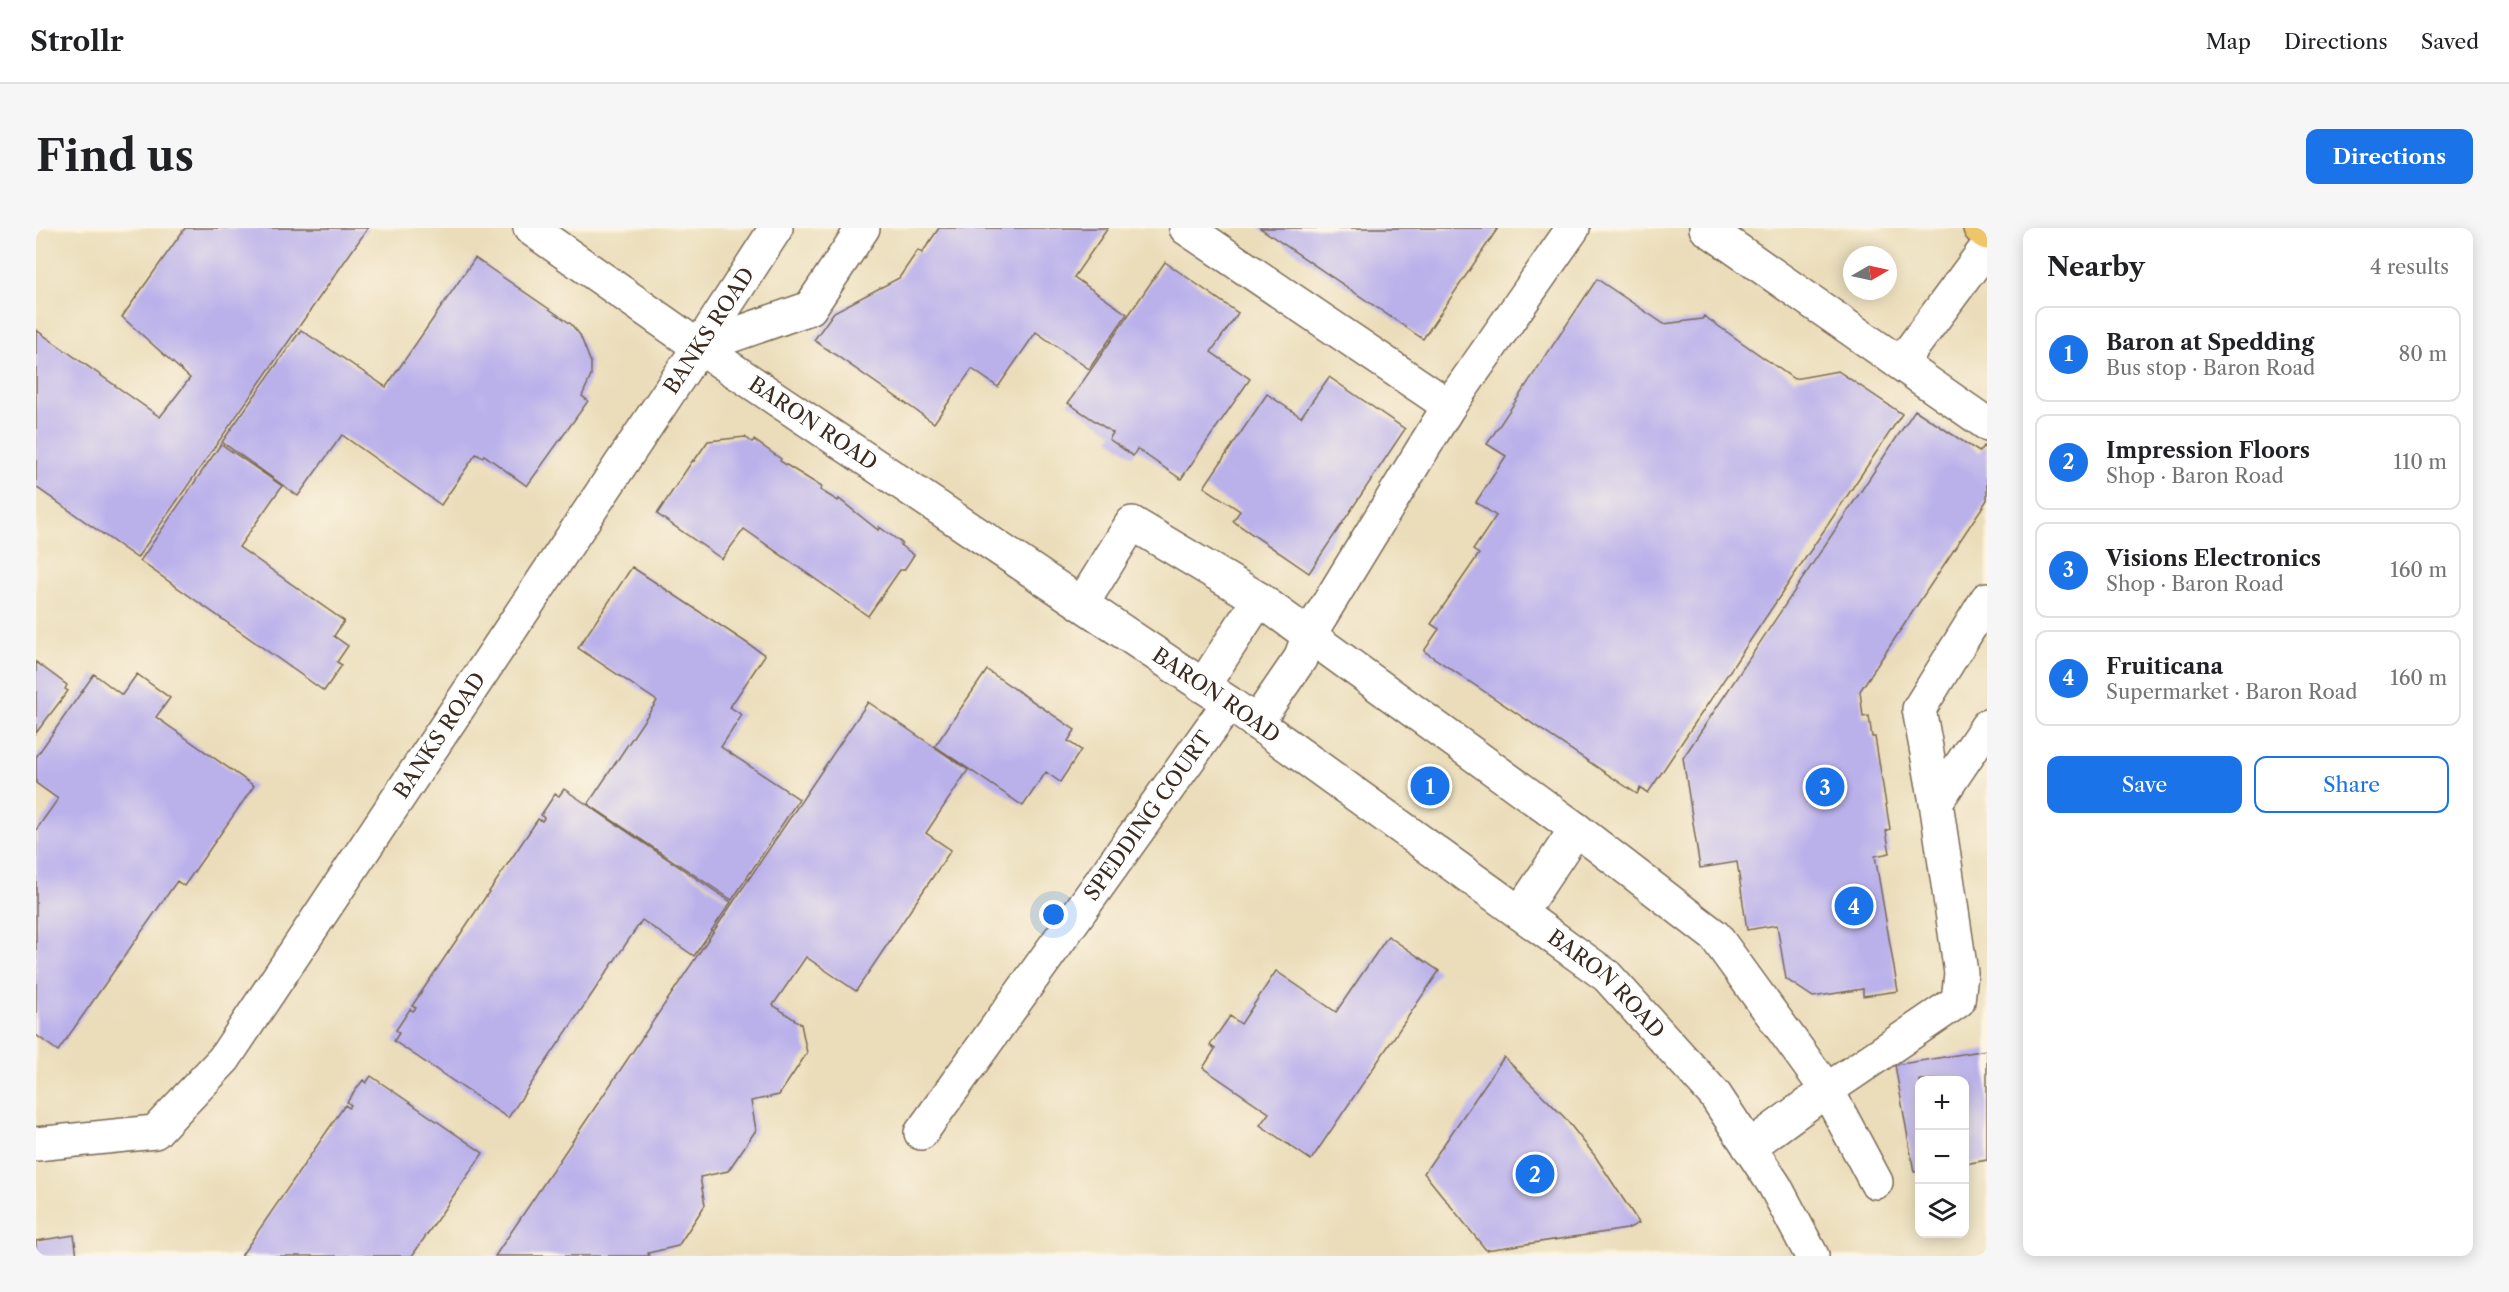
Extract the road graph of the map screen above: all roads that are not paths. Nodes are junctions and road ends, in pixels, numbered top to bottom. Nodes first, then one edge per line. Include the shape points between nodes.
1 (530, 228) edge
2 (776, 228) edge
3 (864, 228) edge
4 (1186, 228) edge
5 (1573, 228) edge
6 (1706, 228) edge
7 (1980, 228) edge
8 (1987, 233) edge
9 (1987, 247) edge
10 (699, 347) junction
11 (1901, 363) junction
12 (1449, 406) junction
13 (1987, 424) edge
14 (1258, 599) junction
15 (1987, 599) edge
16 (1082, 604) junction
17 (1308, 637) junction
18 (1216, 695) junction
19 (1256, 723) junction
20 (1987, 726) edge
21 (1936, 802) junction
22 (1576, 830) junction
23 (1520, 913) junction
24 (1972, 999) edge
25 (1827, 1090) junction
26 (921, 1133) dead end
27 (36, 1144) edge
28 (1749, 1147) junction
29 (1876, 1182) dead end
30 (1812, 1256) edge

1 - 10 street, BARON ROAD
2 - 10 street, BANKS ROAD
3 - 10 street via 810,308
4 - 12 street
5 - 12 street
6 - 11 street
7 - 8 highway
9 - 11 street
10 - 16 street, BARON ROAD
10 - 27 street, BANKS ROAD via 224,1059 155,1132
11 - 13 street
12 - 17 street
14 - 16 street via 1132,523
14 - 17 street
14 - 18 street, SPEDDING COURT
15 - 21 street via 1919,709
16 - 18 street, BARON ROAD
17 - 19 street via 1300,659
17 - 22 street
18 - 19 street, BARON ROAD
18 - 26 street, SPEDDING COURT
19 - 23 street, BARON ROAD
20 - 21 street
21 - 24 street via 1961,973
22 - 23 street
22 - 25 street via 1715,936
23 - 28 street, BARON ROAD via 1607,976 1715,1095
24 - 25 street
25 - 28 street
25 - 29 street
28 - 30 street, BARON ROAD

